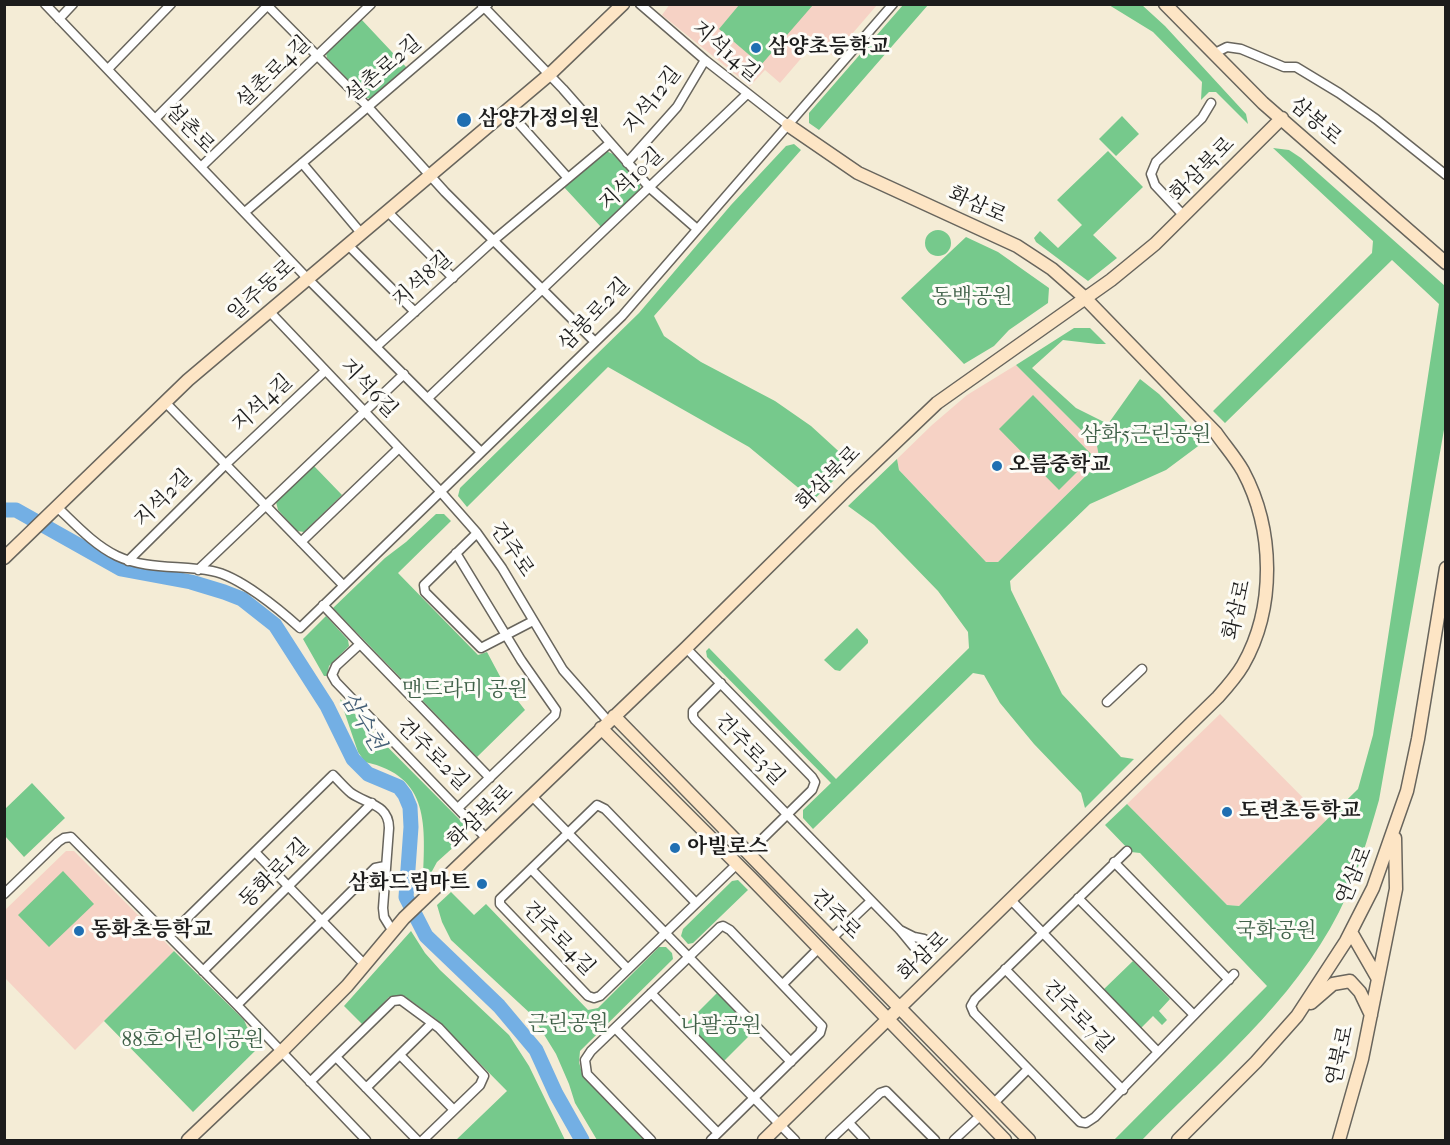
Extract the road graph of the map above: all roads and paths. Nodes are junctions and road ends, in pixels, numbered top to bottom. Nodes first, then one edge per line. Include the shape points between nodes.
1 (45, 4) edge
2 (73, 4) edge
3 (171, 4) edge
4 (371, 4) edge
5 (623, 4) edge
6 (640, 4) edge
7 (893, 4) edge
8 (1165, 4) edge
9 (267, 5) edge
10 (485, 6) edge
11 (59, 19) junction
12 (1213, 54) junction
13 (317, 56) junction
14 (705, 60) junction
15 (108, 69) junction
16 (550, 74) junction
17 (747, 94) junction
18 (1211, 103) dead end
19 (368, 107) junction
20 (507, 110) junction
21 (1282, 118) junction
22 (155, 119) junction
23 (788, 125) junction
24 (610, 143) junction
25 (302, 163) junction
26 (627, 163) junction
27 (201, 167) junction
28 (430, 174) junction
29 (1446, 175) edge
30 (568, 178) junction
31 (650, 188) junction
32 (387, 211) junction
33 (244, 212) junction
34 (1184, 216) junction
35 (697, 229) junction
36 (361, 233) junction
37 (494, 240) junction
38 (348, 245) junction
39 (1446, 263) edge
40 (307, 278) junction
41 (453, 278) junction
42 (542, 291) junction
43 (1085, 298) junction
44 (269, 311) junction
45 (415, 312) junction
46 (595, 342) junction
47 (376, 347) junction
48 (325, 371) junction
49 (404, 374) junction
50 (428, 398) junction
51 (165, 402) junction
52 (364, 411) junction
53 (399, 448) junction
54 (481, 452) junction
55 (226, 464) junction
56 (440, 491) junction
57 (266, 505) junction
58 (54, 509) junction
59 (477, 533) junction
60 (301, 542) junction
61 (456, 553) junction
62 (4, 558) edge
63 (128, 561) junction
64 (1446, 568) edge
65 (198, 570) junction
66 (343, 585) junction
67 (323, 605) junction
68 (533, 621) junction
69 (300, 628) joint
70 (506, 635) junction
71 (360, 644) junction
72 (687, 648) junction
73 (1142, 669) dead end
74 (721, 683) junction
75 (1107, 702) dead end
76 (608, 722) junction
77 (644, 772) junction
78 (490, 778) junction
79 (681, 785) junction
80 (531, 795) junction
81 (372, 803) junction
82 (458, 808) junction
83 (787, 814) junction
84 (1395, 829) junction
85 (568, 833) junction
86 (487, 839) junction
87 (1126, 851) dead end
88 (255, 852) junction
89 (747, 854) junction
90 (1114, 862) junction
91 (737, 864) junction
92 (386, 866) junction
93 (531, 869) junction
94 (288, 886) junction
95 (4, 894) edge
96 (1078, 898) junction
97 (1011, 900) junction
98 (871, 901) junction
99 (696, 903) junction
100 (322, 921) junction
101 (392, 930) junction
102 (900, 930) dead end
103 (1351, 932) junction
104 (664, 934) junction
105 (1042, 934) junction
106 (169, 936) junction
107 (831, 939) junction
108 (819, 948) junction
109 (689, 957) junction
110 (365, 965) junction
111 (628, 969) junction
112 (1005, 969) junction
113 (203, 971) junction
114 (1378, 979) junction
115 (783, 984) junction
116 (651, 993) junction
117 (237, 1005) junction
118 (900, 1009) junction
119 (1371, 1014) junction
120 (1194, 1015) junction
121 (1297, 1016) junction
122 (888, 1020) junction
123 (432, 1023) junction
124 (615, 1028) junction
125 (282, 1051) junction
126 (1158, 1052) junction
127 (400, 1055) junction
128 (337, 1058) junction
129 (791, 1062) junction
130 (1029, 1069) junction
131 (310, 1082) junction
132 (366, 1088) junction
133 (1122, 1090) junction
134 (754, 1099) junction
135 (993, 1104) junction
136 (454, 1110) junction
137 (981, 1115) junction
138 (849, 1123) junction
139 (780, 1125) junction
140 (718, 1133) junction
141 (188, 1140) edge
142 (366, 1140) edge
143 (417, 1140) edge
144 (423, 1140) edge
145 (651, 1140) edge
146 (711, 1140) edge
147 (764, 1140) edge
148 (795, 1140) edge
149 (830, 1140) edge
150 (865, 1140) edge
151 (935, 1140) edge
152 (954, 1140) edge
153 (1005, 1140) edge
154 (1029, 1140) edge
155 (1178, 1140) edge
156 (1339, 1140) edge

1 - 11 street, 설촌로
2 - 11 street
3 - 15 street
4 - 13 street, 설촌로4길
5 - 16 street, 일주동로
6 - 14 street, 지석14길
7 - 23 street, 삼봉로2길
8 - 12 street, 삼봉로
9 - 13 street
9 - 22 street
10 - 16 street, 지석12길
10 - 19 street, 설촌로2길
11 - 15 street, 설촌로
12 - 21 street, 삼봉로
12 - 29 street via 1227,46 1284,67 1296,67 1376,119
13 - 19 street
13 - 27 street, 설촌로4길
14 - 17 street, 지석14길
14 - 26 street, 지석12길 via 677,107
15 - 22 street, 설촌로
16 - 20 street, 일주동로
16 - 24 street, 지석12길
17 - 23 street, 지석14길
17 - 31 street, 지석10길
18 - 34 street via 1202,118 1156,162 1151,174 1155,185
19 - 25 street, 설촌로2길
19 - 28 street
20 - 28 street, 일주동로
20 - 30 street
21 - 34 street, 화삼북로
21 - 39 street, 삼봉로
22 - 27 street, 설촌로
23 - 35 street, 삼봉로2길
23 - 43 street, 화삼로 via 858,173 1017,246
24 - 26 street, 지석12길
24 - 30 street, 지석10길
25 - 33 street, 설촌로2길
25 - 36 street
26 - 31 street, 지석12길
27 - 33 street, 설촌로
28 - 32 street, 일주동로
28 - 37 street
30 - 37 street, 지석10길
31 - 35 street, 지석12길
31 - 42 street, 지석10길
32 - 36 street, 일주동로
32 - 41 street
33 - 40 street, 설촌로
34 - 43 street, 화삼북로
35 - 46 street, 삼봉로2길
36 - 38 street, 일주동로
37 - 41 street, 지석8길
37 - 42 street
38 - 40 street, 일주동로
38 - 45 street
40 - 44 street, 일주동로
40 - 47 street
41 - 45 street, 지석8길
42 - 46 street
42 - 50 street
43 - 72 street, 화삼북로 via 937,403
43 - 97 street, 화삼로 via 1216,433 1238,463 1262,524 1267,568 1265,598 1254,640 1234,678
44 - 48 street, 지석6길
44 - 51 street, 일주동로
45 - 47 street, 지석8길
46 - 54 street, 삼봉로2길
47 - 49 street
48 - 52 street, 지석6길
48 - 55 street, 지석4길
49 - 50 street
49 - 52 street
50 - 54 street
51 - 55 street, 지석4길
51 - 58 street, 일주동로
52 - 53 street, 지석6길
52 - 57 street
53 - 56 street, 지석6길
53 - 60 street
54 - 56 street, 삼봉로2길
55 - 57 street, 지석4길
55 - 63 street, 지석2길
56 - 59 street, 건주로
56 - 66 street, 삼봉로2길
57 - 60 street, 지석4길
57 - 65 street
58 - 62 street, 일주동로
58 - 63 street, 지석2길 via 99,545
59 - 61 street
59 - 68 street, 건주로
60 - 66 street, 지석4길
61 - 70 street, 건주로2길
61 - 70 street via 424,585 424,592 479,647
63 - 65 street, 지석2길
64 - 84 street, 연삼로 via 1418,739
65 - 69 street, 지석2길 via 233,579
66 - 67 street, 삼봉로2길
67 - 69 street, 삼봉로2길
67 - 71 street, 건주로2길
68 - 70 street
68 - 76 street, 건주로 via 567,675
70 - 78 street, 건주로2길 via 556,710 555,716
71 - 78 street, 건주로2길
71 - 82 street, 건주로2길 via 334,669 334,680
72 - 74 street, 건주로3길
72 - 76 street, 화삼북로
73 - 75 street
74 - 83 street, 건주로3길 via 814,779 812,790
74 - 83 street, 건주로3길 via 693,711 693,717
76 - 77 street, 건주로
76 - 79 street, 건주로
76 - 80 street, 화삼북로
77 - 79 street via 636,753
77 - 91 street, 건주로
78 - 82 street, 건주로2길
79 - 89 street, 건주로
80 - 85 street
80 - 86 street, 화삼북로
81 - 88 street, 동화로1길 via 352,794 333,775
81 - 92 street via 389,821
81 - 94 street, 동화로1길
82 - 86 street
83 - 89 street, 건주로3길
83 - 98 street
84 - 103 street, 연삼로
84 - 114 street, 연북로 via 1396,890
85 - 93 street, 건주로4길
85 - 99 street, 건주로4길 via 595,807 602,806
85 - 104 street
86 - 101 street, 화삼북로
87 - 90 street
88 - 94 street
88 - 106 street, 동화로1길
89 - 107 street, 건주로
90 - 96 street
90 - 120 street via 1232,977
91 - 99 street, 건주로4길
91 - 108 street, 건주로
92 - 100 street via 375,868
92 - 101 street via 384,917
93 - 111 street, 건주로4길
93 - 111 street, 건주로4길 via 500,899 503,908 591,998 600,996
94 - 100 street
94 - 113 street, 동화로1길
95 - 106 street via 58,842 71,837
96 - 105 street
96 - 120 street
97 - 105 street, 건주로7길
97 - 118 street, 화삼로
98 - 102 street
98 - 107 street
99 - 104 street, 건주로4길
100 - 110 street
100 - 117 street
101 - 110 street
103 - 114 street
103 - 121 street, 연삼로
104 - 109 street
104 - 111 street, 건주로4길
105 - 112 street
105 - 126 street, 건주로7길
106 - 113 street
107 - 118 street, 건주로
108 - 115 street
108 - 122 street, 건주로
109 - 115 street via 720,927 727,927
109 - 116 street
109 - 129 street
110 - 125 street
112 - 130 street via 975,999 971,1009
112 - 133 street, 건주로7길
113 - 117 street
114 - 119 street, 연북로
115 - 129 street via 822,1026 820,1034
116 - 124 street
116 - 134 street
117 - 125 street
118 - 122 street, 화삼로
118 - 135 street, 건주로
119 - 121 street via 1350,981 1334,984
119 - 156 street, 연북로
120 - 126 street
121 - 155 street, 연삼로
122 - 137 street, 건주로
122 - 139 street, 화삼로
123 - 127 street
123 - 128 street via 401,1000 393,1001
123 - 136 street via 484,1076
124 - 140 street
124 - 145 street via 587,1056 585,1070
125 - 131 street
125 - 141 street
126 - 133 street
127 - 132 street
127 - 136 street
128 - 131 street
128 - 132 street
129 - 134 street
130 - 133 street via 1083,1123 1092,1120
130 - 135 street
131 - 142 street
132 - 143 street
134 - 139 street
134 - 140 street
135 - 154 street, 건주로
136 - 144 street
137 - 152 street
137 - 153 street, 건주로
138 - 149 street
138 - 150 street
138 - 151 street via 886,1091
139 - 147 street, 화삼로
139 - 148 street
140 - 146 street

